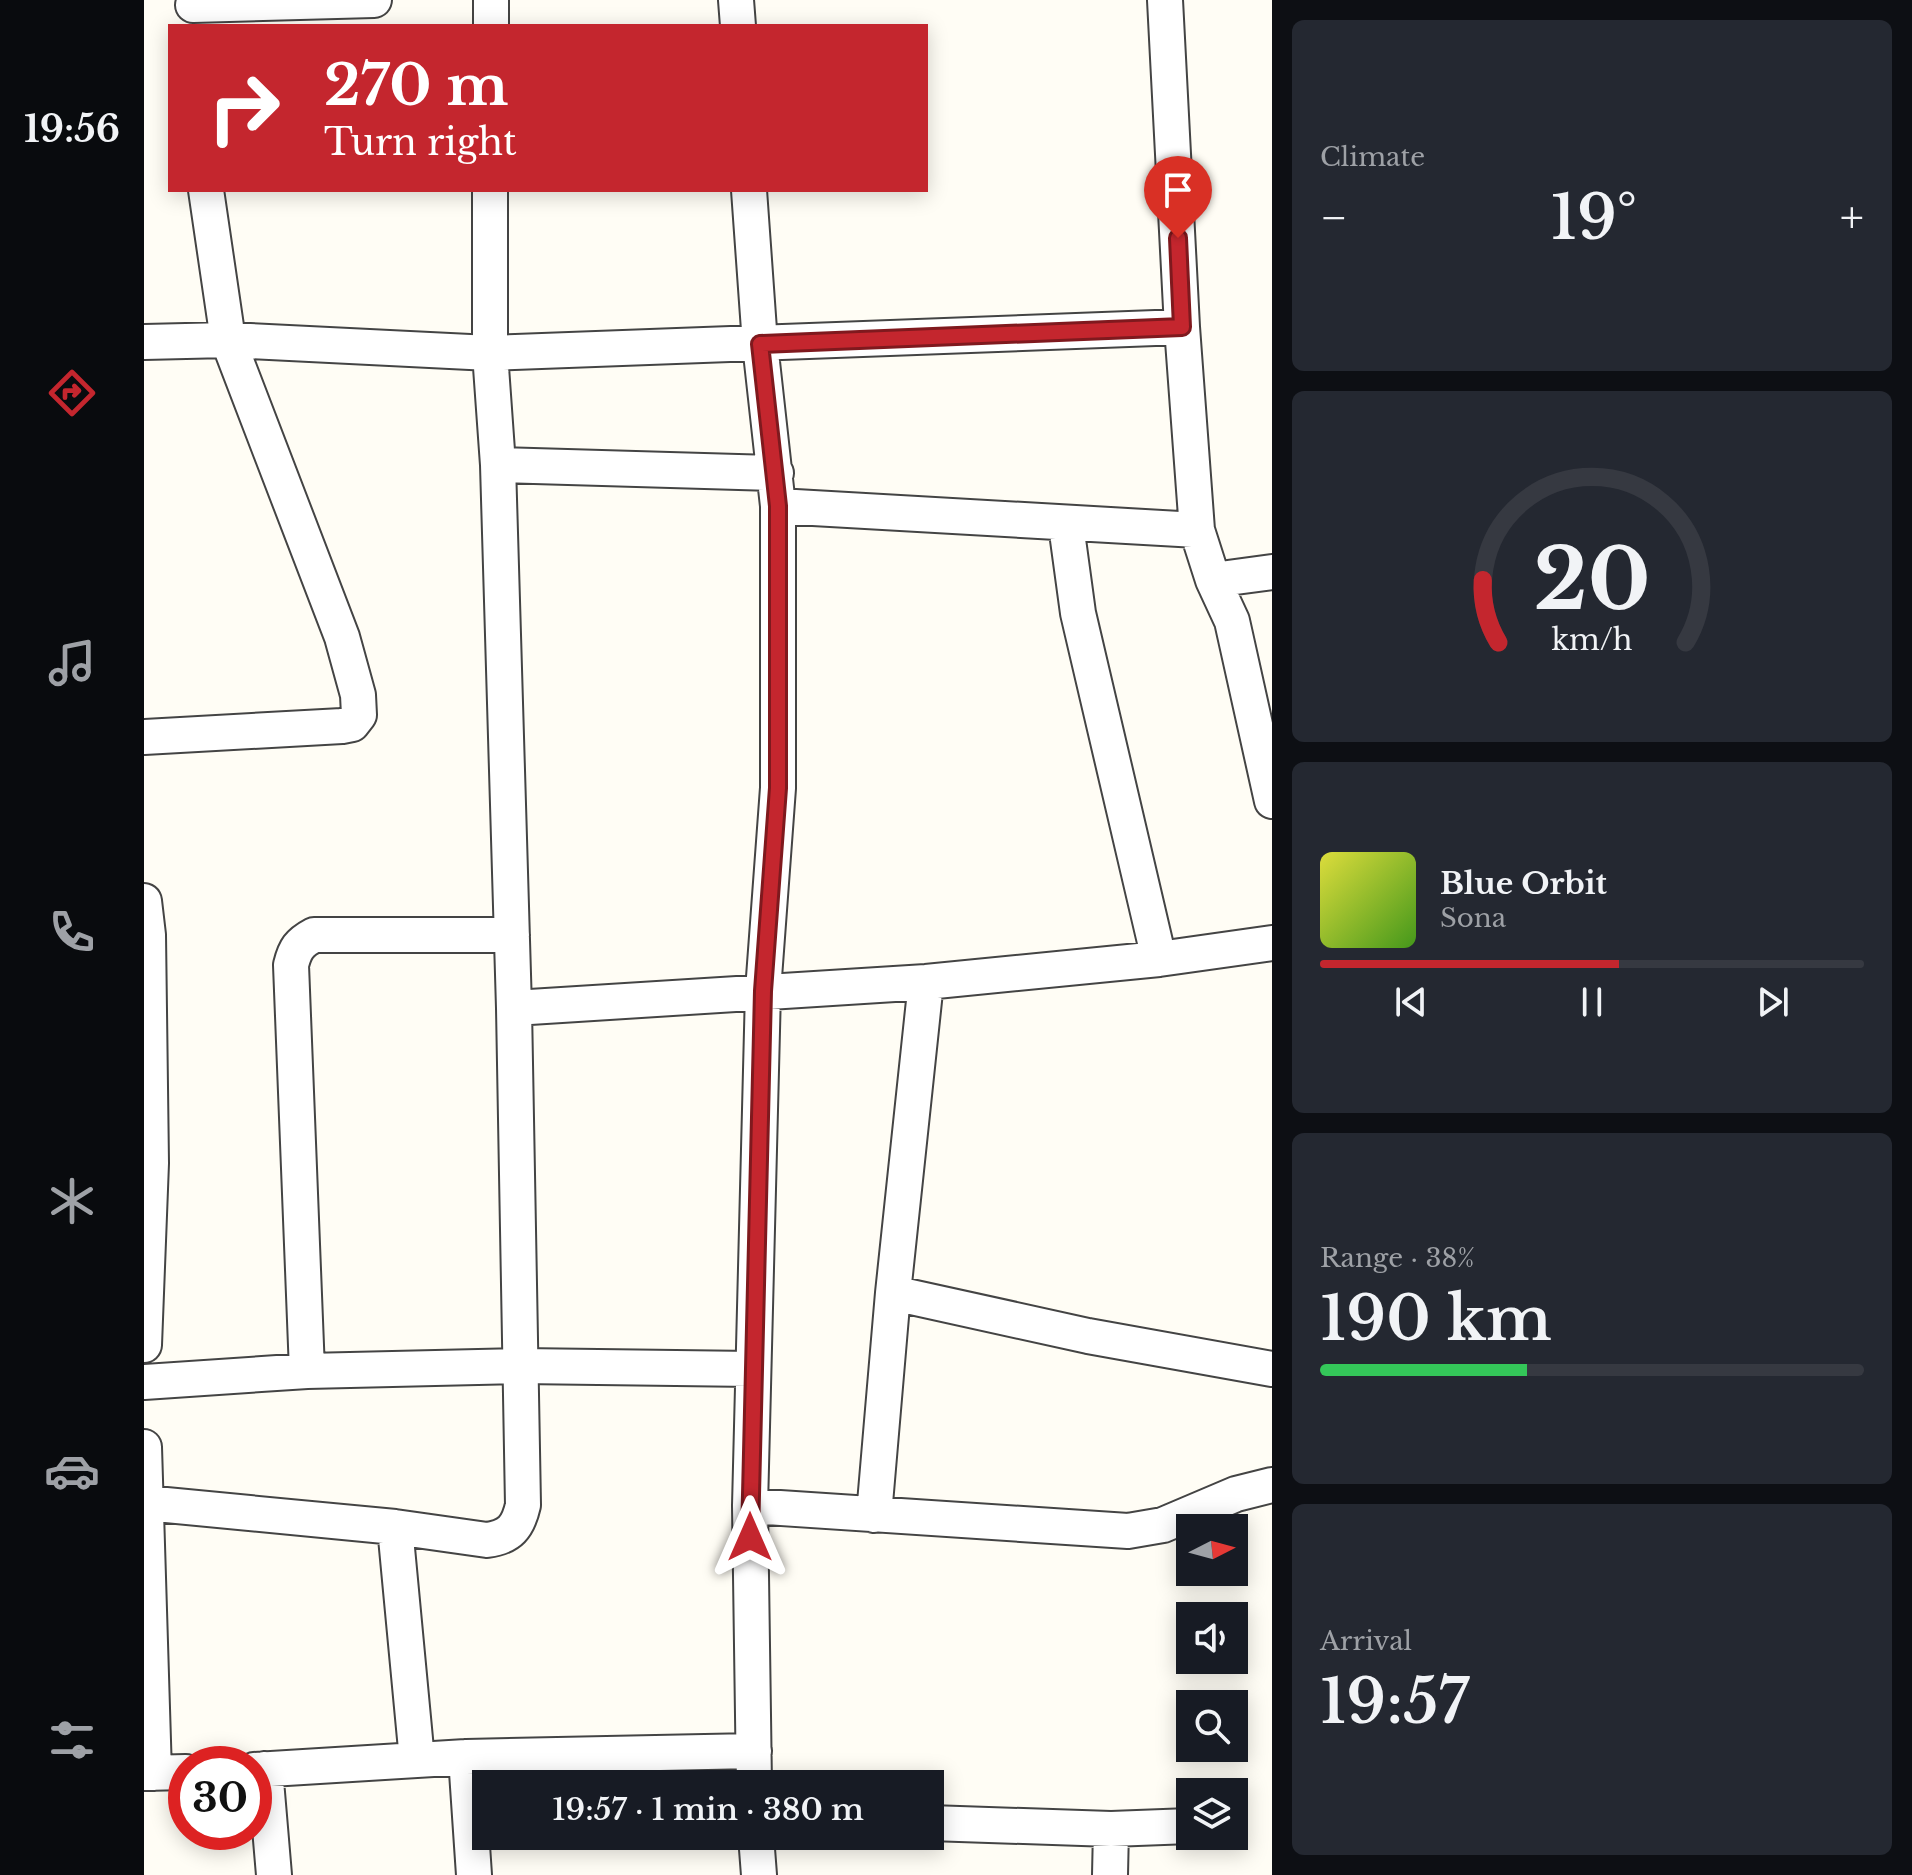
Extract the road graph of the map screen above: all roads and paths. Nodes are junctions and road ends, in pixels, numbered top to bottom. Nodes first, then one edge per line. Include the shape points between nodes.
1 (374, 0) edge
2 (491, 0) edge
3 (736, 0) edge
4 (1165, 0) edge
5 (193, 10) edge
6 (491, 24) edge
7 (738, 24) edge
8 (206, 192) edge
9 (490, 192) edge
10 (749, 192) edge
11 (1182, 327) junction
12 (228, 340) junction
13 (144, 342) edge
14 (760, 344) junction
15 (490, 353) junction
16 (498, 465) junction
17 (777, 490) junction
18 (1066, 525) junction
19 (1197, 530) junction
20 (1272, 572) edge
21 (1213, 580) junction
22 (144, 737) edge
23 (1272, 801) edge
24 (144, 901) edge
25 (512, 935) junction
26 (1272, 943) edge
27 (1159, 959) junction
28 (926, 982) junction
29 (763, 991) junction
30 (514, 1008) junction
31 (148, 1163) edge
32 (893, 1293) junction
33 (144, 1345) edge
34 (521, 1366) junction
35 (753, 1369) junction
36 (1272, 1369) edge
37 (307, 1371) junction
38 (144, 1382) edge
39 (144, 1447) edge
40 (1272, 1485) edge
41 (145, 1503) edge
42 (750, 1506) junction
43 (874, 1515) junction
44 (395, 1527) junction
45 (466, 1757) junction
46 (417, 1760) junction
47 (272, 1768) edge
48 (754, 1768) edge
49 (161, 1773) edge
50 (944, 1823) edge
51 (1176, 1827) edge
52 (1111, 1829) junction
53 (271, 1850) edge
54 (757, 1850) edge
55 (274, 1875) edge
56 (474, 1875) edge
57 (759, 1875) edge
58 (1110, 1875) edge

1 - 5 street
2 - 6 street
3 - 7 street
4 - 11 street
8 - 12 street
9 - 15 street
10 - 14 street
11 - 14 street
11 - 19 street
12 - 13 street
12 - 15 street
12 - 22 street via 342,637 359,715 349,725
14 - 15 street
14 - 17 street
15 - 16 street
16 - 17 street
16 - 25 street
17 - 18 street
17 - 29 street via 778,788
18 - 19 street
18 - 27 street via 1078,613
19 - 21 street
20 - 21 street
21 - 23 street via 1232,621
24 - 31 street
25 - 30 street
25 - 37 street via 314,935 294,952
26 - 27 street
27 - 28 street
28 - 29 street
28 - 32 street
29 - 30 street
29 - 35 street
30 - 34 street
31 - 33 street
32 - 36 street
32 - 43 street
34 - 35 street
34 - 37 street
34 - 44 street via 519,1522 511,1532 487,1540
35 - 42 street
37 - 38 street
39 - 41 street
40 - 43 street via 1163,1525 1128,1531
41 - 44 street
41 - 49 street
42 - 43 street
42 - 48 street
44 - 46 street
45 - 46 street
45 - 48 street
45 - 56 street
46 - 47 street
50 - 52 street
51 - 52 street
52 - 58 street
53 - 55 street
54 - 57 street

